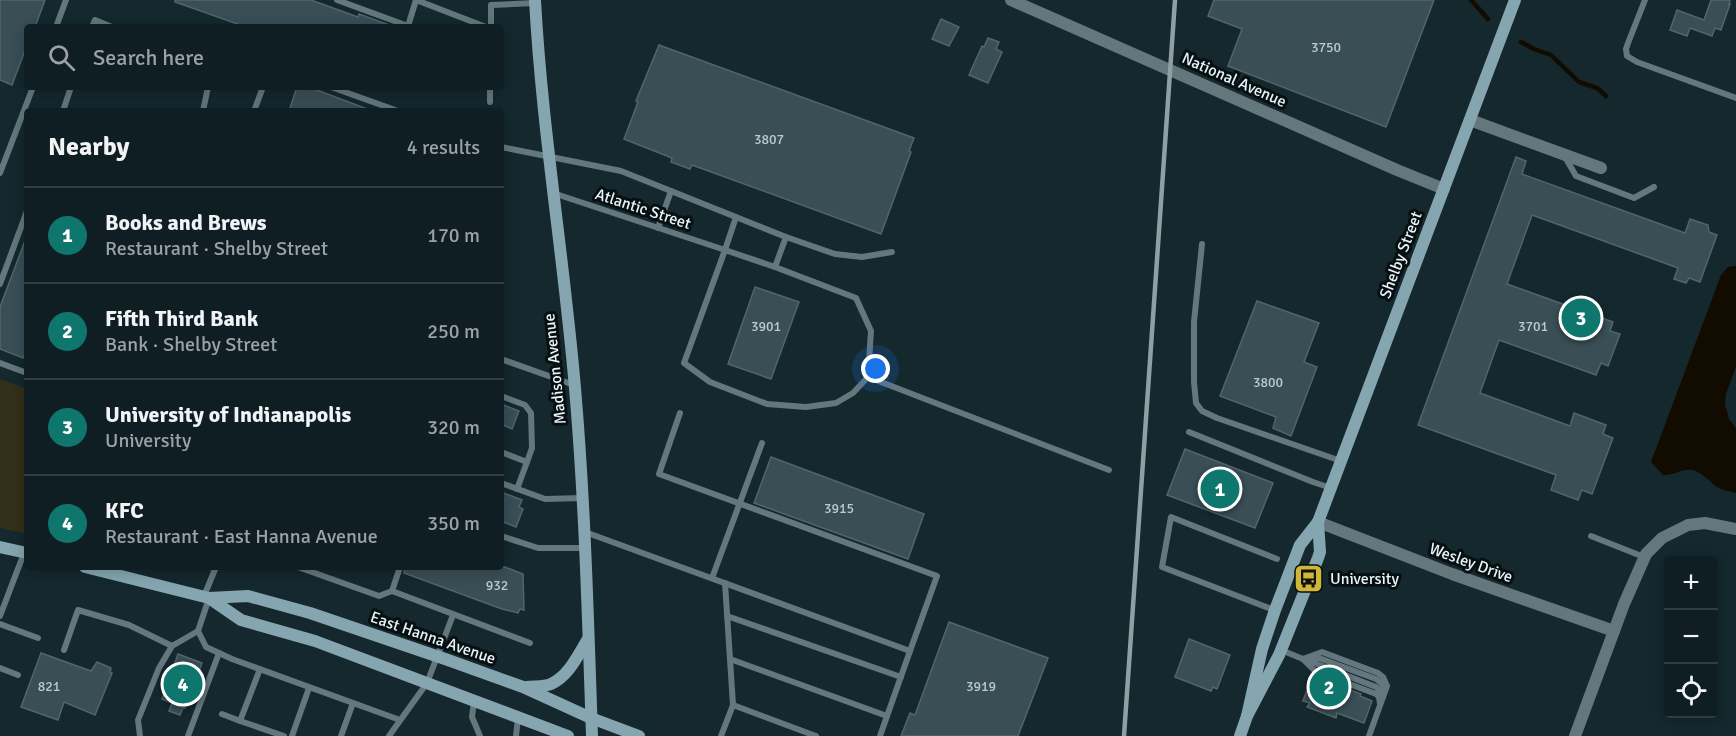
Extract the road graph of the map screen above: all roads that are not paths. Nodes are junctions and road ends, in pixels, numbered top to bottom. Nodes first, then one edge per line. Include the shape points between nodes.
1 (66, 0) edge
2 (338, 0) edge
3 (1011, 0) edge
4 (1515, 0) edge
5 (1645, 0) edge
6 (535, 2) edge
7 (491, 3) edge
8 (57, 24) edge
9 (403, 24) edge
10 (409, 24) edge
11 (478, 24) edge
12 (491, 24) edge
13 (32, 90) edge
14 (70, 90) edge
15 (207, 90) edge
16 (262, 90) edge
17 (338, 90) edge
18 (490, 90) edge
19 (1736, 98) edge
20 (490, 102) dead end
21 (25, 108) edge
22 (64, 108) edge
23 (204, 108) edge
24 (255, 108) edge
25 (382, 108) edge
26 (24, 110) edge
27 (1470, 120) junction
28 (504, 148) edge
29 (1564, 154) junction
30 (549, 157) junction
31 (1601, 168) dead end
32 (0, 173) edge
33 (1654, 187) dead end
34 (1444, 189) junction
35 (671, 191) junction
36 (553, 193) junction
37 (736, 217) junction
38 (24, 219) edge
39 (658, 228) junction
40 (786, 237) junction
41 (1202, 244) dead end
42 (725, 250) junction
43 (892, 252) dead end
44 (775, 267) junction
45 (0, 284) edge
46 (504, 360) edge
47 (0, 363) edge
48 (24, 372) edge
49 (868, 377) junction
50 (575, 386) junction
51 (504, 397) edge
52 (680, 413) dead end
53 (1188, 432) dead end
54 (762, 443) dead end
55 (504, 453) edge
56 (1341, 461) junction
57 (527, 462) junction
58 (1109, 470) dead end
59 (504, 484) edge
60 (1331, 488) junction
61 (517, 489) junction
62 (583, 498) junction
63 (740, 504) junction
64 (1318, 522) junction
65 (1736, 529) edge
66 (585, 532) junction
67 (1592, 536) dead end
68 (504, 537) edge
69 (0, 548) edge
70 (585, 548) junction
71 (24, 553) edge
72 (24, 556) edge
73 (1644, 557) junction
74 (1277, 559) dead end
75 (98, 570) edge
76 (215, 570) edge
77 (306, 570) edge
78 (399, 570) edge
79 (712, 578) junction
80 (725, 583) junction
81 (392, 591) junction
82 (206, 598) junction
83 (1275, 610) junction
84 (453, 615) junction
85 (0, 616) edge
86 (727, 616) junction
87 (0, 624) edge
88 (198, 631) junction
89 (1614, 631) junction
90 (38, 638) dead end
91 (588, 639) junction
92 (531, 644) dead end
93 (172, 646) junction
94 (64, 650) dead end
95 (1281, 650) junction
96 (910, 651) junction
97 (219, 653) junction
98 (437, 656) junction
99 (730, 659) junction
100 (1303, 659) junction
101 (0, 668) edge
102 (260, 669) junction
103 (18, 675) dead end
104 (901, 677) junction
105 (427, 683) junction
106 (523, 687) junction
107 (309, 688) junction
108 (1384, 694) junction
109 (474, 700) junction
110 (353, 703) junction
111 (733, 705) junction
112 (1380, 705) junction
113 (222, 714) dead end
114 (887, 716) junction
115 (1247, 716) junction
116 (518, 717) junction
117 (591, 718) junction
118 (399, 720) junction
119 (240, 721) junction
120 (140, 736) edge
121 (188, 736) edge
122 (284, 736) edge
123 (292, 736) edge
124 (341, 736) edge
125 (389, 736) edge
126 (480, 736) edge
127 (516, 736) edge
128 (568, 736) edge
129 (592, 736) edge
130 (639, 736) edge
131 (721, 736) edge
132 (816, 736) edge
133 (880, 736) edge
134 (1240, 736) edge
135 (1369, 736) edge
136 (1575, 736) edge

1 - 8 lane
2 - 9 lane
3 - 34 street, National Avenue
4 - 27 main road, Shelby Street
5 - 19 lane via 1626,49 1628,56
6 - 7 lane
6 - 30 main road, Madison Avenue
7 - 12 lane
10 - 11 lane via 416,0
13 - 21 lane
14 - 22 lane
15 - 23 lane
16 - 24 lane
17 - 25 lane
18 - 20 lane
26 - 32 lane
27 - 29 street
27 - 34 main road, Shelby Street
28 - 30 lane
29 - 31 street
29 - 33 lane via 1575,176 1634,198
30 - 35 lane via 621,171
30 - 36 main road, Madison Avenue
34 - 56 main road, Shelby Street
35 - 37 lane
35 - 39 lane
36 - 39 lane, Atlantic Street
36 - 50 main road, Madison Avenue
37 - 40 lane
37 - 42 lane
38 - 45 lane
39 - 42 lane, Atlantic Street
40 - 43 lane via 835,254
40 - 44 lane
41 - 56 lane via 1194,322 1196,403 1202,411 1217,418
42 - 44 lane
42 - 49 lane via 684,363 710,382 767,404 806,407 836,403
44 - 49 lane via 856,298 871,331
46 - 50 lane
47 - 48 lane
49 - 58 lane
50 - 62 main road, Madison Avenue
51 - 57 lane via 525,405 531,413 532,448
52 - 63 lane via 659,474
53 - 60 lane
54 - 63 lane
55 - 57 lane
56 - 60 main road, Shelby Street
57 - 61 lane
59 - 61 lane
60 - 64 main road, Shelby Street
61 - 62 lane via 544,499
62 - 66 main road, Madison Avenue
63 - 79 lane
63 - 96 lane via 937,576
64 - 83 main road, Shelby Street via 1300,545
64 - 89 street, Wesley Drive
64 - 95 main road, Shelby Street via 1320,552
65 - 73 street via 1705,523 1688,525 1662,538
66 - 70 main road, Madison Avenue
66 - 79 lane
67 - 73 lane
68 - 70 lane via 538,548
69 - 71 main road
70 - 91 main road, Madison Avenue
72 - 85 lane
73 - 89 street
74 - 83 lane via 1171,517 1162,567
75 - 82 main road, East Hanna Avenue
76 - 82 lane
77 - 81 lane via 379,596
78 - 81 lane
79 - 80 lane
80 - 86 lane
80 - 96 lane
81 - 84 lane
82 - 88 lane
82 - 98 main road, East Hanna Avenue via 248,596
82 - 105 main road, East Hanna Avenue via 241,620 315,641
83 - 115 main road, Shelby Street
84 - 92 lane
84 - 98 lane
86 - 99 lane
86 - 104 lane
87 - 90 lane
88 - 93 lane
88 - 97 lane via 206,647
89 - 136 street
91 - 106 main road via 561,677 549,684
91 - 117 main road, Madison Avenue
93 - 94 lane via 129,625 78,610
93 - 120 lane via 138,720
95 - 100 lane
95 - 115 main road, Shelby Street
96 - 104 lane
97 - 102 lane
97 - 121 lane
98 - 105 lane
98 - 106 main road, East Hanna Avenue
99 - 111 lane
99 - 114 lane
100 - 108 lane via 1376,687
100 - 108 lane via 1322,652 1378,673 1386,682
100 - 112 lane via 1315,670 1376,694
101 - 103 lane
102 - 107 lane
102 - 119 lane
104 - 114 lane
105 - 109 main road, East Hanna Avenue
105 - 118 lane
106 - 117 main road, East Hanna Avenue
107 - 110 lane
107 - 123 lane
108 - 112 lane
109 - 116 main road, East Hanna Avenue
109 - 126 lane via 472,717
110 - 118 lane
110 - 124 lane
111 - 131 lane
111 - 132 lane
112 - 135 lane
113 - 119 lane
114 - 133 lane
115 - 134 main road, Shelby Street
116 - 127 lane
116 - 128 main road, East Hanna Avenue
117 - 129 main road, Madison Avenue
117 - 130 main road, East Hanna Avenue
118 - 125 lane
119 - 122 lane

